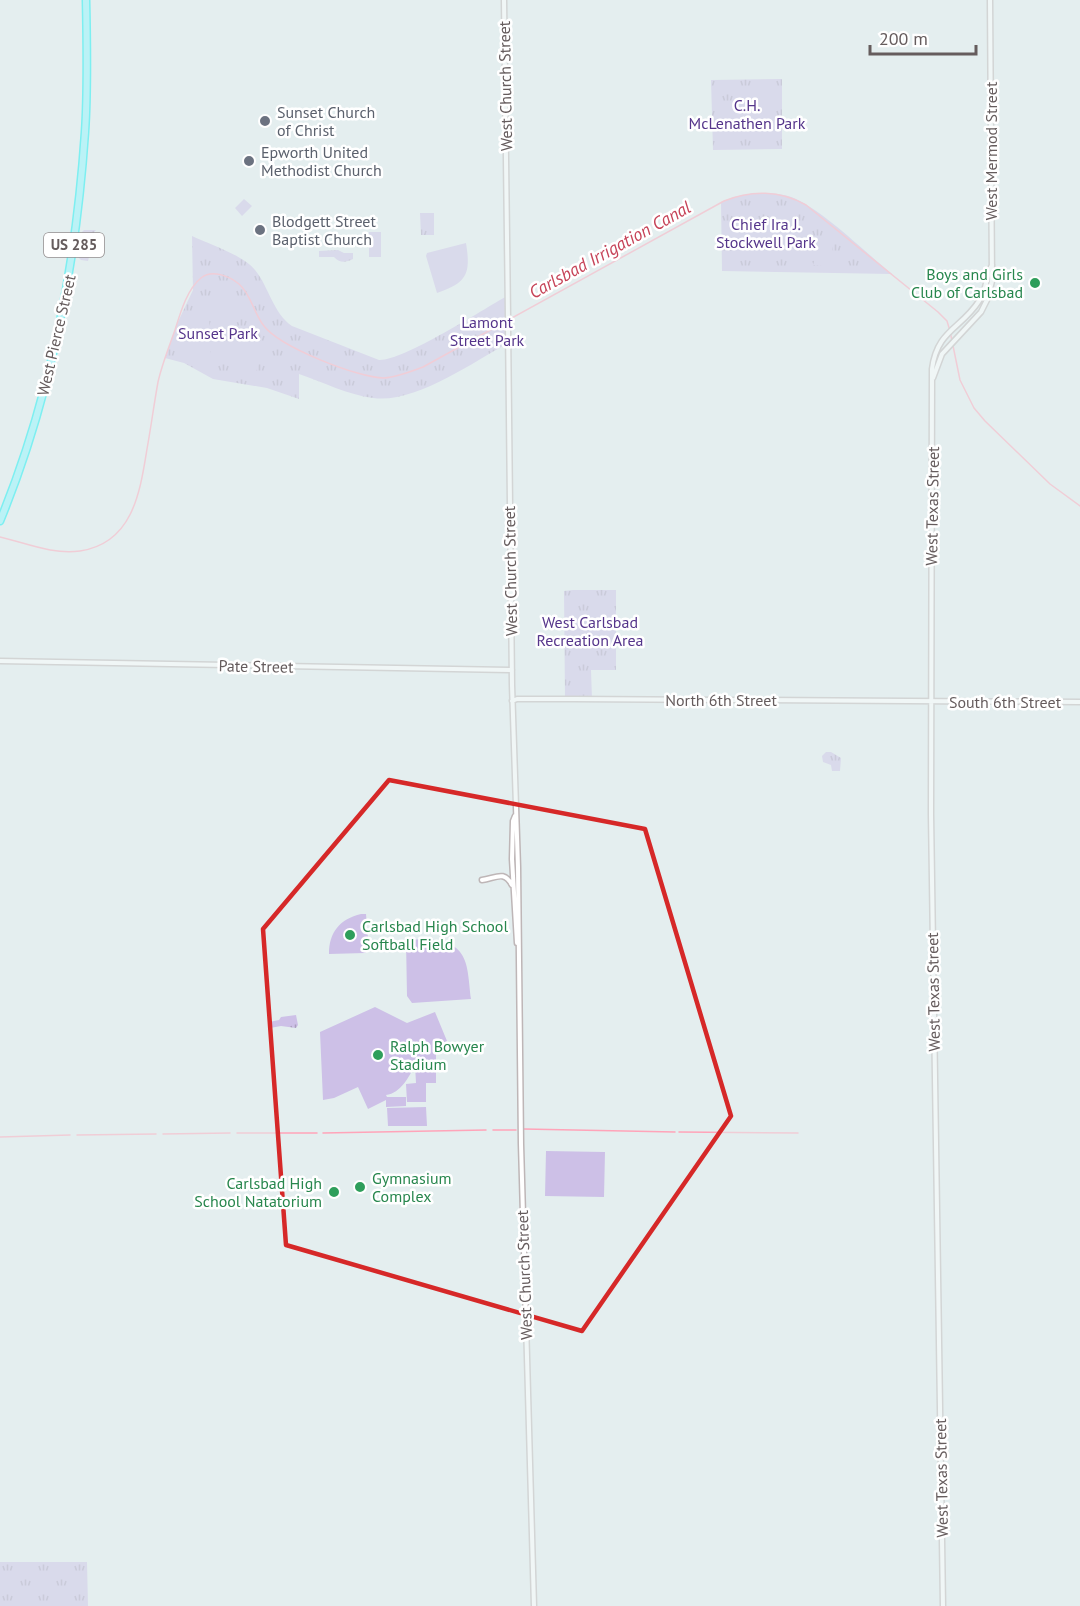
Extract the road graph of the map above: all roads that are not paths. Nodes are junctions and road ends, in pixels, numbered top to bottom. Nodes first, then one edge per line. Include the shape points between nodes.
1 (86, 0) edge
2 (504, 0) edge
3 (990, 0) edge
4 (992, 265) junction
5 (508, 317) dead end
6 (508, 326) dead end
7 (933, 378) junction
8 (0, 521) edge
9 (0, 661) edge
10 (512, 670) junction
11 (512, 701) junction
12 (930, 702) junction
13 (1080, 702) edge
14 (515, 816) junction
15 (482, 880) dead end
16 (514, 887) junction
17 (518, 945) junction
18 (534, 1606) edge
19 (943, 1606) edge

1 - 8 highway, West Pierce Street / US 285 via 86,131 70,272 38,410
2 - 5 street, West Church Street
3 - 4 street, West Mermod Street
4 - 7 street, West Texas Street via 981,298 944,336 934,357
4 - 7 street, West Texas Street via 985,306 940,357
6 - 10 street, West Church Street
7 - 12 street, West Texas Street
9 - 10 street, Pate Street
10 - 11 street, West Church Street
11 - 12 street, North 6th Street
11 - 14 street, West Church Street
12 - 13 street, South 6th Street
12 - 19 street, West Texas Street
14 - 16 street, West Church Street
14 - 17 street, West Church Street
15 - 16 street via 505,876
16 - 17 street, West Church Street
17 - 18 street, West Church Street

